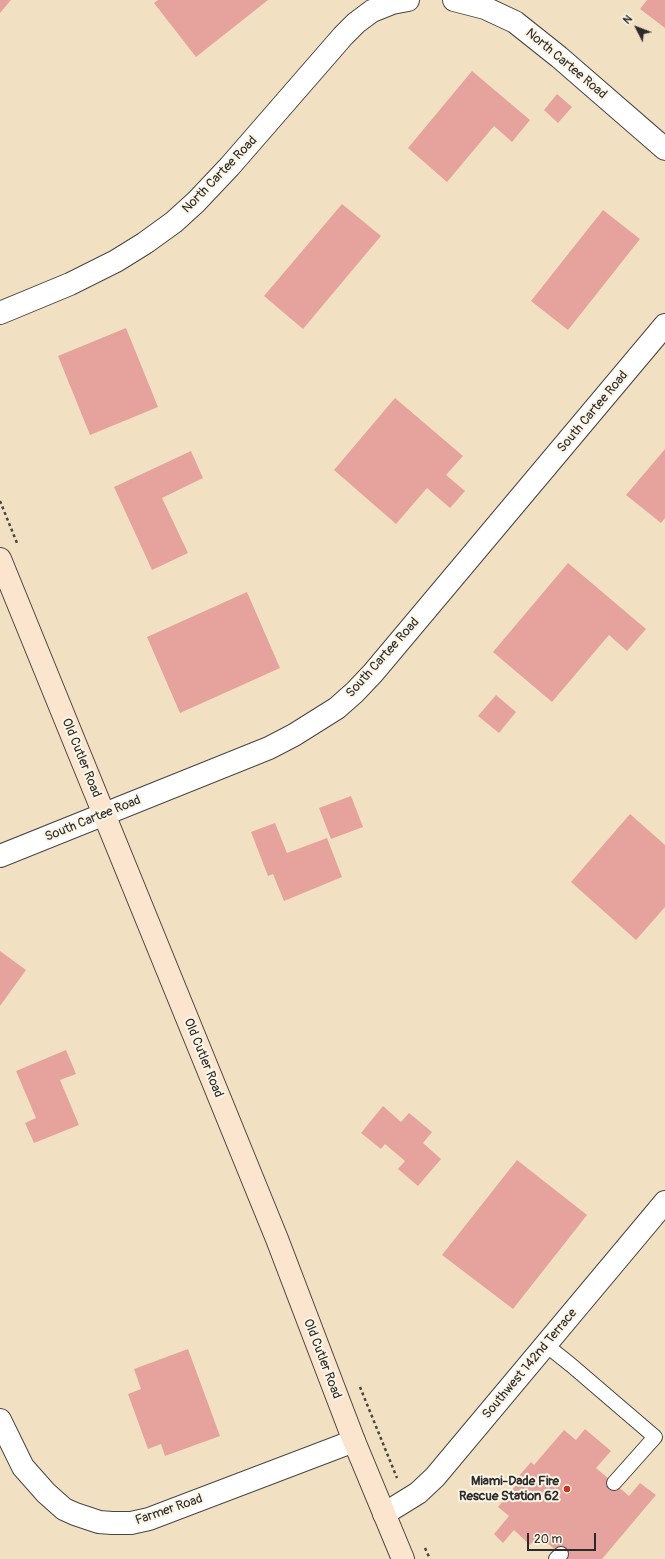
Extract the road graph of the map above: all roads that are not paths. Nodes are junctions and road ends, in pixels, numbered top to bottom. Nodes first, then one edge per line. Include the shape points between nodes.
1 (408, 0) edge
2 (454, 0) edge
3 (665, 149) edge
4 (0, 313) edge
5 (665, 325) edge
6 (0, 559) edge
7 (104, 814) junction
8 (0, 856) edge
9 (665, 1202) edge
10 (546, 1345) junction
11 (0, 1420) edge
12 (354, 1441) junction
13 (614, 1483) dead end
14 (384, 1514) junction
15 (403, 1559) edge

1 - 4 street, North Cartee Road via 372,11 356,23 230,166 174,222 139,247 90,275
2 - 3 street, North Cartee Road via 485,8 515,22
5 - 7 street, South Cartee Road via 378,667 337,708 269,748
6 - 7 main road, Old Cutler Road
7 - 8 street, South Cartee Road
7 - 12 main road, Old Cutler Road via 274,1232
9 - 10 street, Southwest 142nd Terrace
10 - 13 lane via 655,1437
10 - 14 street, Southwest 142nd Terrace via 435,1477 418,1493
11 - 12 street, Farmer Road via 24,1467 46,1493 70,1511 99,1522 112,1523 131,1523 149,1519
12 - 14 main road, Old Cutler Road
14 - 15 main road, Old Cutler Road

